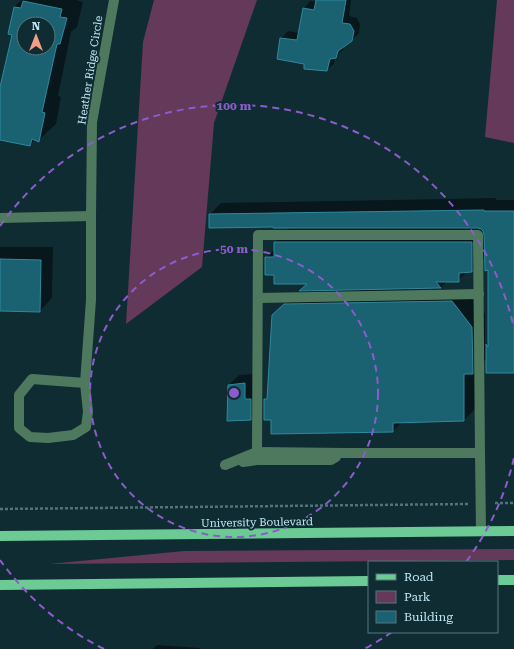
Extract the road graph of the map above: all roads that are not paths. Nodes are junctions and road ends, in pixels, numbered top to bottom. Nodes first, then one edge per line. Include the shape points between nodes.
1 (114, 0) edge
2 (90, 216) junction
3 (0, 218) edge
4 (479, 294) junction
5 (258, 298) junction
6 (85, 383) junction
7 (257, 452) junction
8 (345, 453) junction
9 (480, 453) junction
10 (481, 531) junction
11 (514, 531) edge
12 (0, 536) edge
13 (498, 580) edge
14 (514, 580) edge
15 (368, 581) edge
16 (0, 585) edge

1 - 2 lane, Heather Ridge Circle via 92,122
2 - 3 lane
2 - 6 lane, Heather Ridge Circle via 91,300
4 - 5 lane
4 - 5 lane via 478,234 258,236
4 - 9 lane
5 - 7 lane
6 - 6 lane, Heather Ridge Circle via 88,412 86,428 72,435 48,438 30,437 19,428 19,395 32,379
7 - 8 lane
7 - 8 lane via 225,465 258,460 330,460
8 - 9 lane
9 - 10 lane
10 - 11 main road, University Boulevard
10 - 12 main road, University Boulevard
13 - 14 main road
15 - 16 main road

